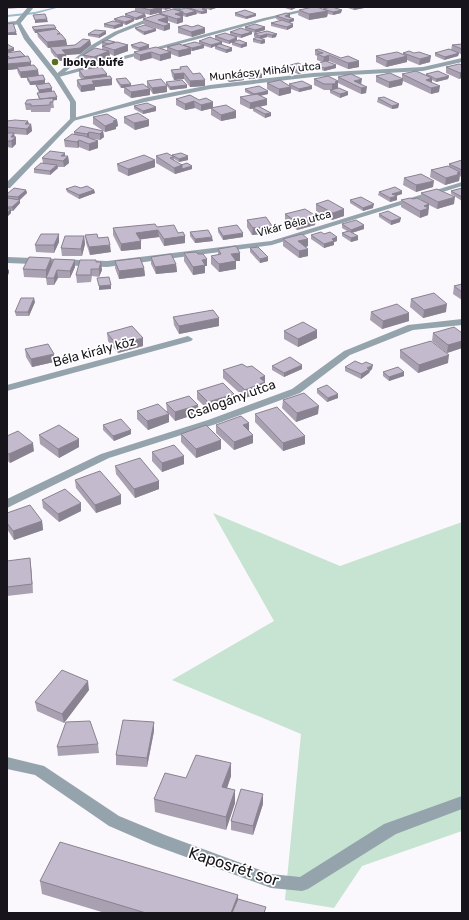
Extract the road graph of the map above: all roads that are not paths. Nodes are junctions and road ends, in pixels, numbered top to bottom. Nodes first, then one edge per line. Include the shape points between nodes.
1 (31, 7) edge
2 (182, 7) edge
3 (320, 7) edge
4 (18, 23) junction
5 (7, 24) edge
6 (462, 60) edge
7 (56, 76) junction
8 (73, 119) junction
9 (462, 184) edge
10 (7, 186) edge
11 (7, 260) edge
12 (462, 322) edge
13 (188, 339) dead end
14 (7, 388) edge
15 (7, 504) edge
16 (7, 763) edge
17 (462, 802) edge

1 - 4 street
2 - 7 street via 116,33 92,47
3 - 7 street via 266,19
4 - 5 street
4 - 7 street via 27,39
6 - 8 street, Munkácsy Mihály utca via 423,69 313,75 210,87 144,100
7 - 8 street via 73,102
8 - 10 street
9 - 11 street, Vikár Béla utca via 272,243 107,264
12 - 15 street, Csalogány utca via 411,327 347,354 296,391 212,422 106,456
13 - 14 street, Béla király köz
16 - 17 street, Kaposrét sor via 39,770 114,821 159,840 271,881 302,884 390,829

